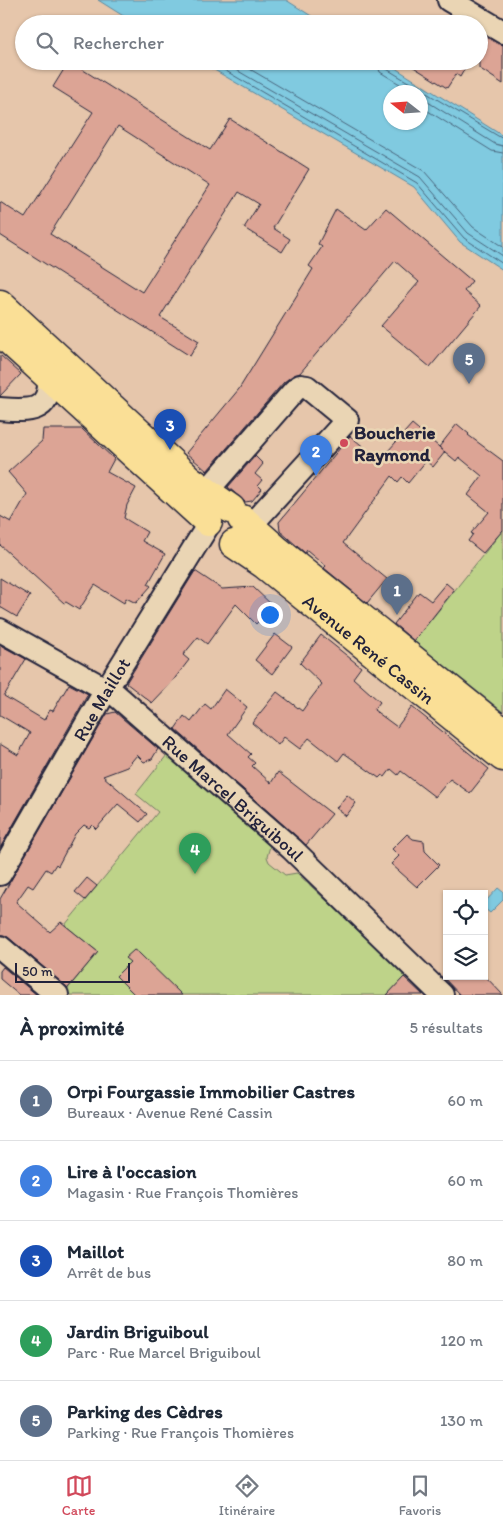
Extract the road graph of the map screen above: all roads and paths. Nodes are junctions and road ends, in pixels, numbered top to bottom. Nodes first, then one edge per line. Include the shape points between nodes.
1 (449, 0) edge
2 (474, 15) edge
3 (488, 23) edge
4 (503, 32) edge
5 (0, 304) edge
6 (0, 332) edge
7 (49, 378) junction
8 (0, 409) edge
9 (222, 515) junction
10 (0, 630) edge
11 (106, 690) junction
12 (503, 732) edge
13 (503, 757) edge
14 (0, 874) edge
15 (0, 947) edge
16 (57, 995) edge
17 (442, 995) edge

1 - 2 street
3 - 4 street
5 - 9 main road
6 - 7 main road
7 - 8 street via 49,392 39,406 30,411
7 - 9 main road
9 - 9 street via 347,420 307,387 300,386
9 - 11 street, Rue Maillot
9 - 12 main road, Avenue René Cassin
9 - 13 main road, Avenue René Cassin via 265,565
10 - 11 street, Rue Marcel Briguiboul
11 - 14 street, Rue Maillot
11 - 17 street, Rue Marcel Briguiboul via 116,695 292,849
15 - 16 street

